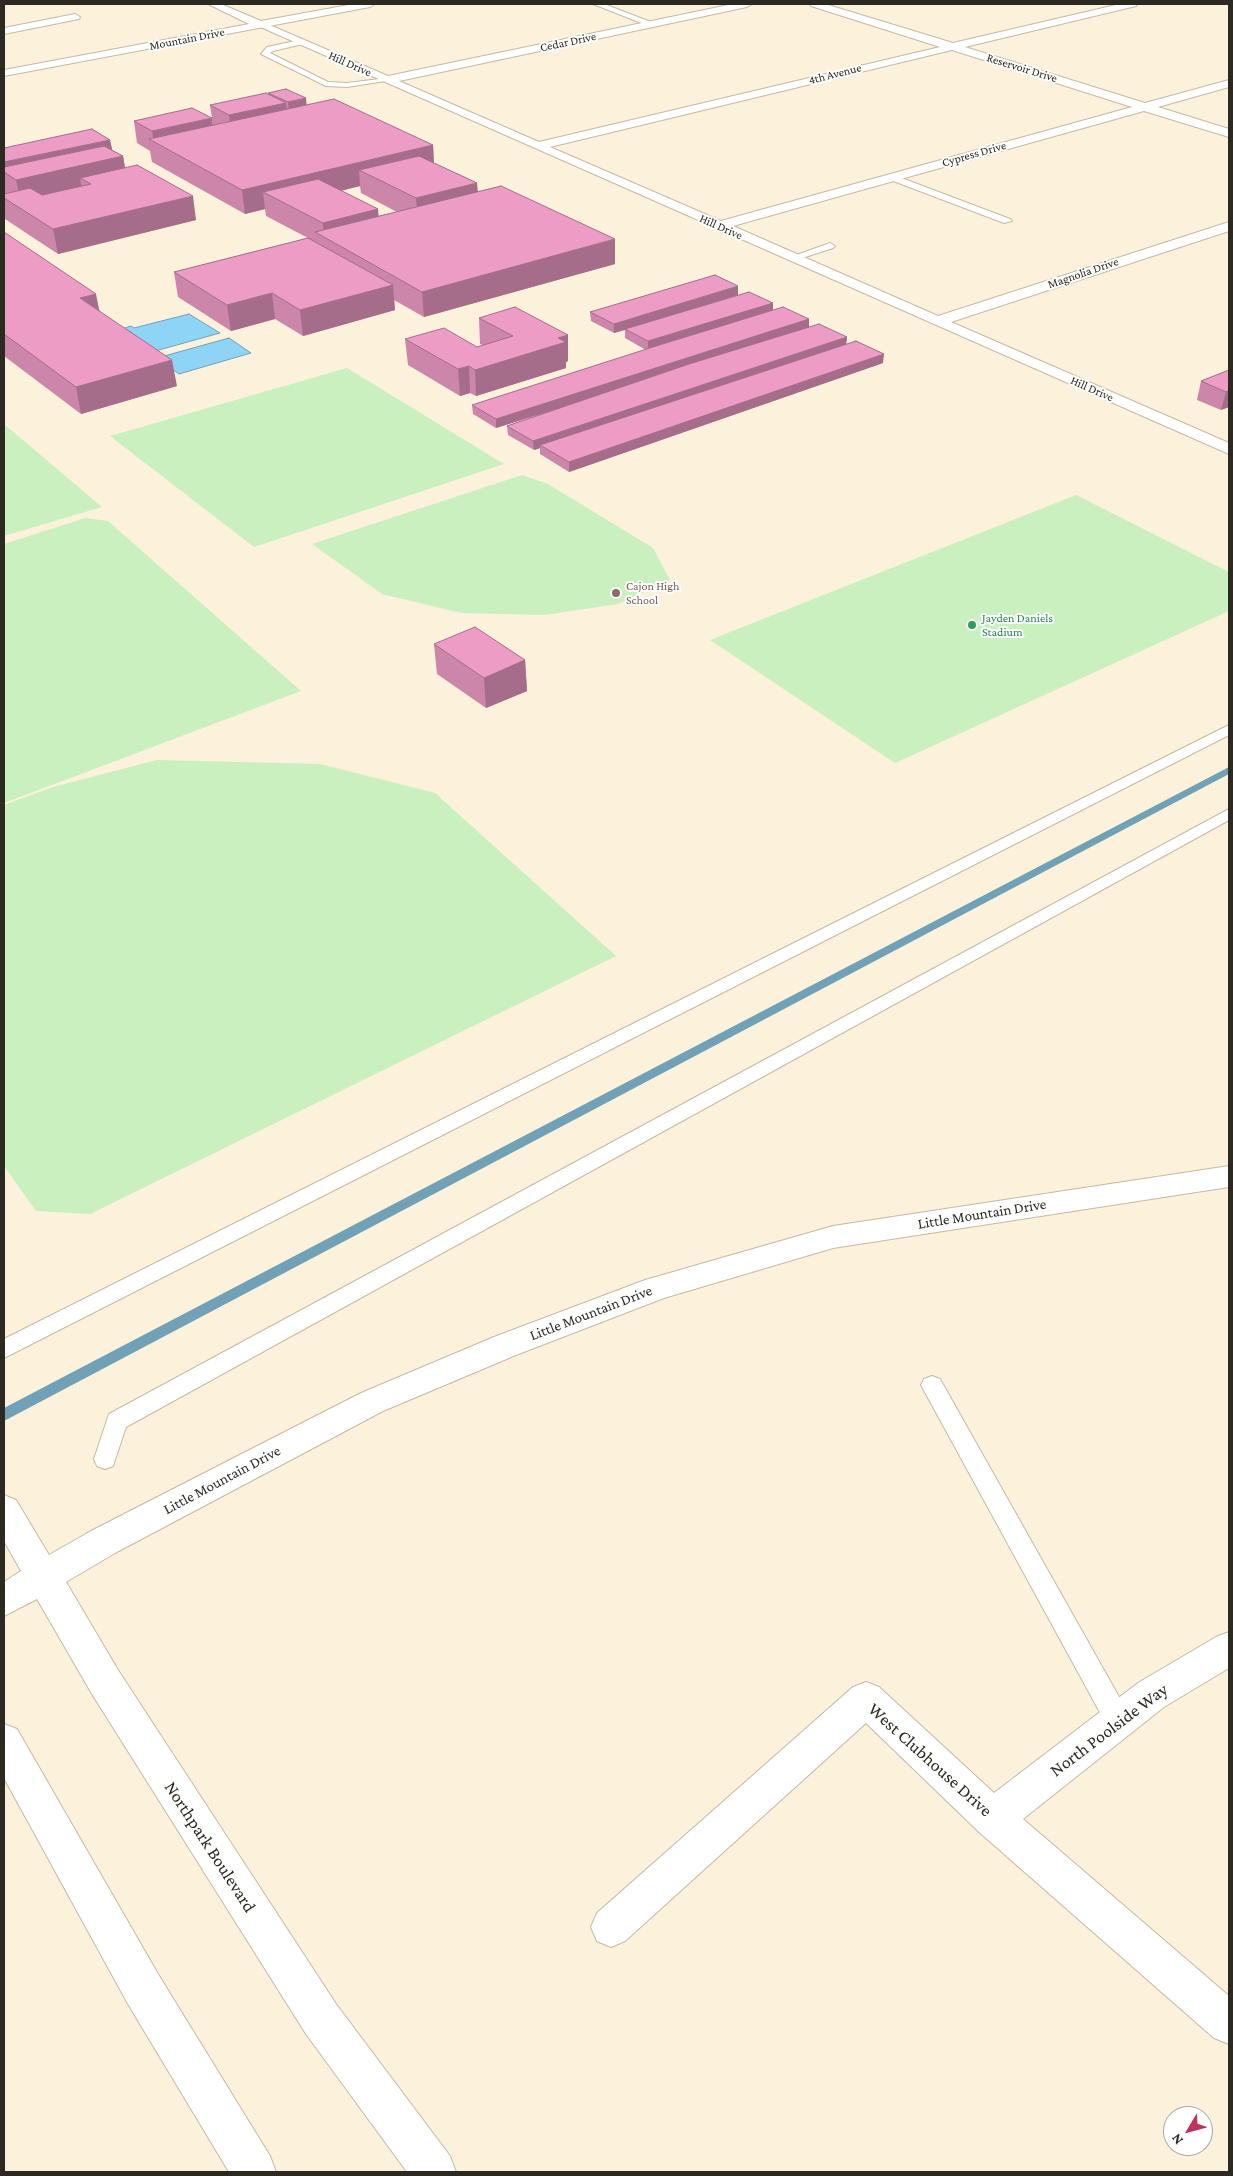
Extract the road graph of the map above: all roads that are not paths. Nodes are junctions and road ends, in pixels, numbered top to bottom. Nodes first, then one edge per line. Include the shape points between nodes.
1 (213, 4) edge
2 (370, 4) edge
3 (601, 4) edge
4 (747, 4) edge
5 (815, 4) edge
6 (1132, 4) edge
7 (62, 9) dead end
8 (652, 24) junction
9 (261, 25) junction
10 (4, 31) edge
11 (300, 42) junction
12 (952, 46) junction
13 (4, 74) edge
14 (388, 80) junction
15 (1229, 83) edge
16 (1145, 106) junction
17 (1229, 133) edge
18 (538, 146) junction
19 (891, 177) junction
20 (1007, 222) dead end
21 (719, 226) junction
22 (1229, 226) edge
23 (830, 246) dead end
24 (792, 258) junction
25 (938, 322) junction
26 (1229, 434) edge
27 (1211, 441) junction
28 (1229, 449) edge
29 (1229, 729) edge
30 (1229, 814) edge
31 (1229, 1176) edge
32 (4, 1349) edge
33 (932, 1385) dead end
34 (105, 1459) dead end
35 (4, 1510) edge
36 (42, 1577) junction
37 (4, 1600) edge
38 (1229, 1649) edge
39 (1118, 1720) junction
40 (4, 1742) edge
41 (993, 1818) junction
42 (611, 1927) dead end
43 (1229, 2023) edge
44 (254, 2172) edge
45 (434, 2172) edge

1 - 9 street, Hill Drive
2 - 9 street, Mountain Drive
3 - 8 lane via 597,4
4 - 8 street, Cedar Drive
5 - 12 street, Reservoir Drive
6 - 12 street, 4th Avenue
7 - 10 street via 75,17
8 - 14 street, Cedar Drive
9 - 11 street, Hill Drive
9 - 13 street, Mountain Drive
11 - 14 street, Hill Drive
11 - 14 lane via 270,49 265,54 326,84
12 - 16 street, Reservoir Drive
12 - 18 street, 4th Avenue
14 - 18 street, Hill Drive
15 - 16 street, Cypress Drive
16 - 17 street, Reservoir Drive
16 - 19 street, Cypress Drive
18 - 21 street, Hill Drive
19 - 20 lane
19 - 21 street, Cypress Drive
21 - 24 street, Hill Drive
22 - 25 street, Magnolia Drive
23 - 24 lane
24 - 25 street, Hill Drive
25 - 27 street, Hill Drive
26 - 27 street
27 - 28 street, Hill Drive
29 - 32 lane
30 - 34 lane via 117,1420
31 - 36 street, Little Mountain Drive via 834,1237 656,1288 372,1402
33 - 39 lane
35 - 36 street, Northpark Boulevard
36 - 37 street, Little Mountain Drive
36 - 45 street, Northpark Boulevard via 105,1682 321,2019
38 - 39 street, North Poolside Way via 1151,1695
39 - 41 street, North Poolside Way
40 - 44 street via 142,1989
41 - 42 street, West Clubhouse Drive via 866,1699
41 - 43 street, West Clubhouse Drive

